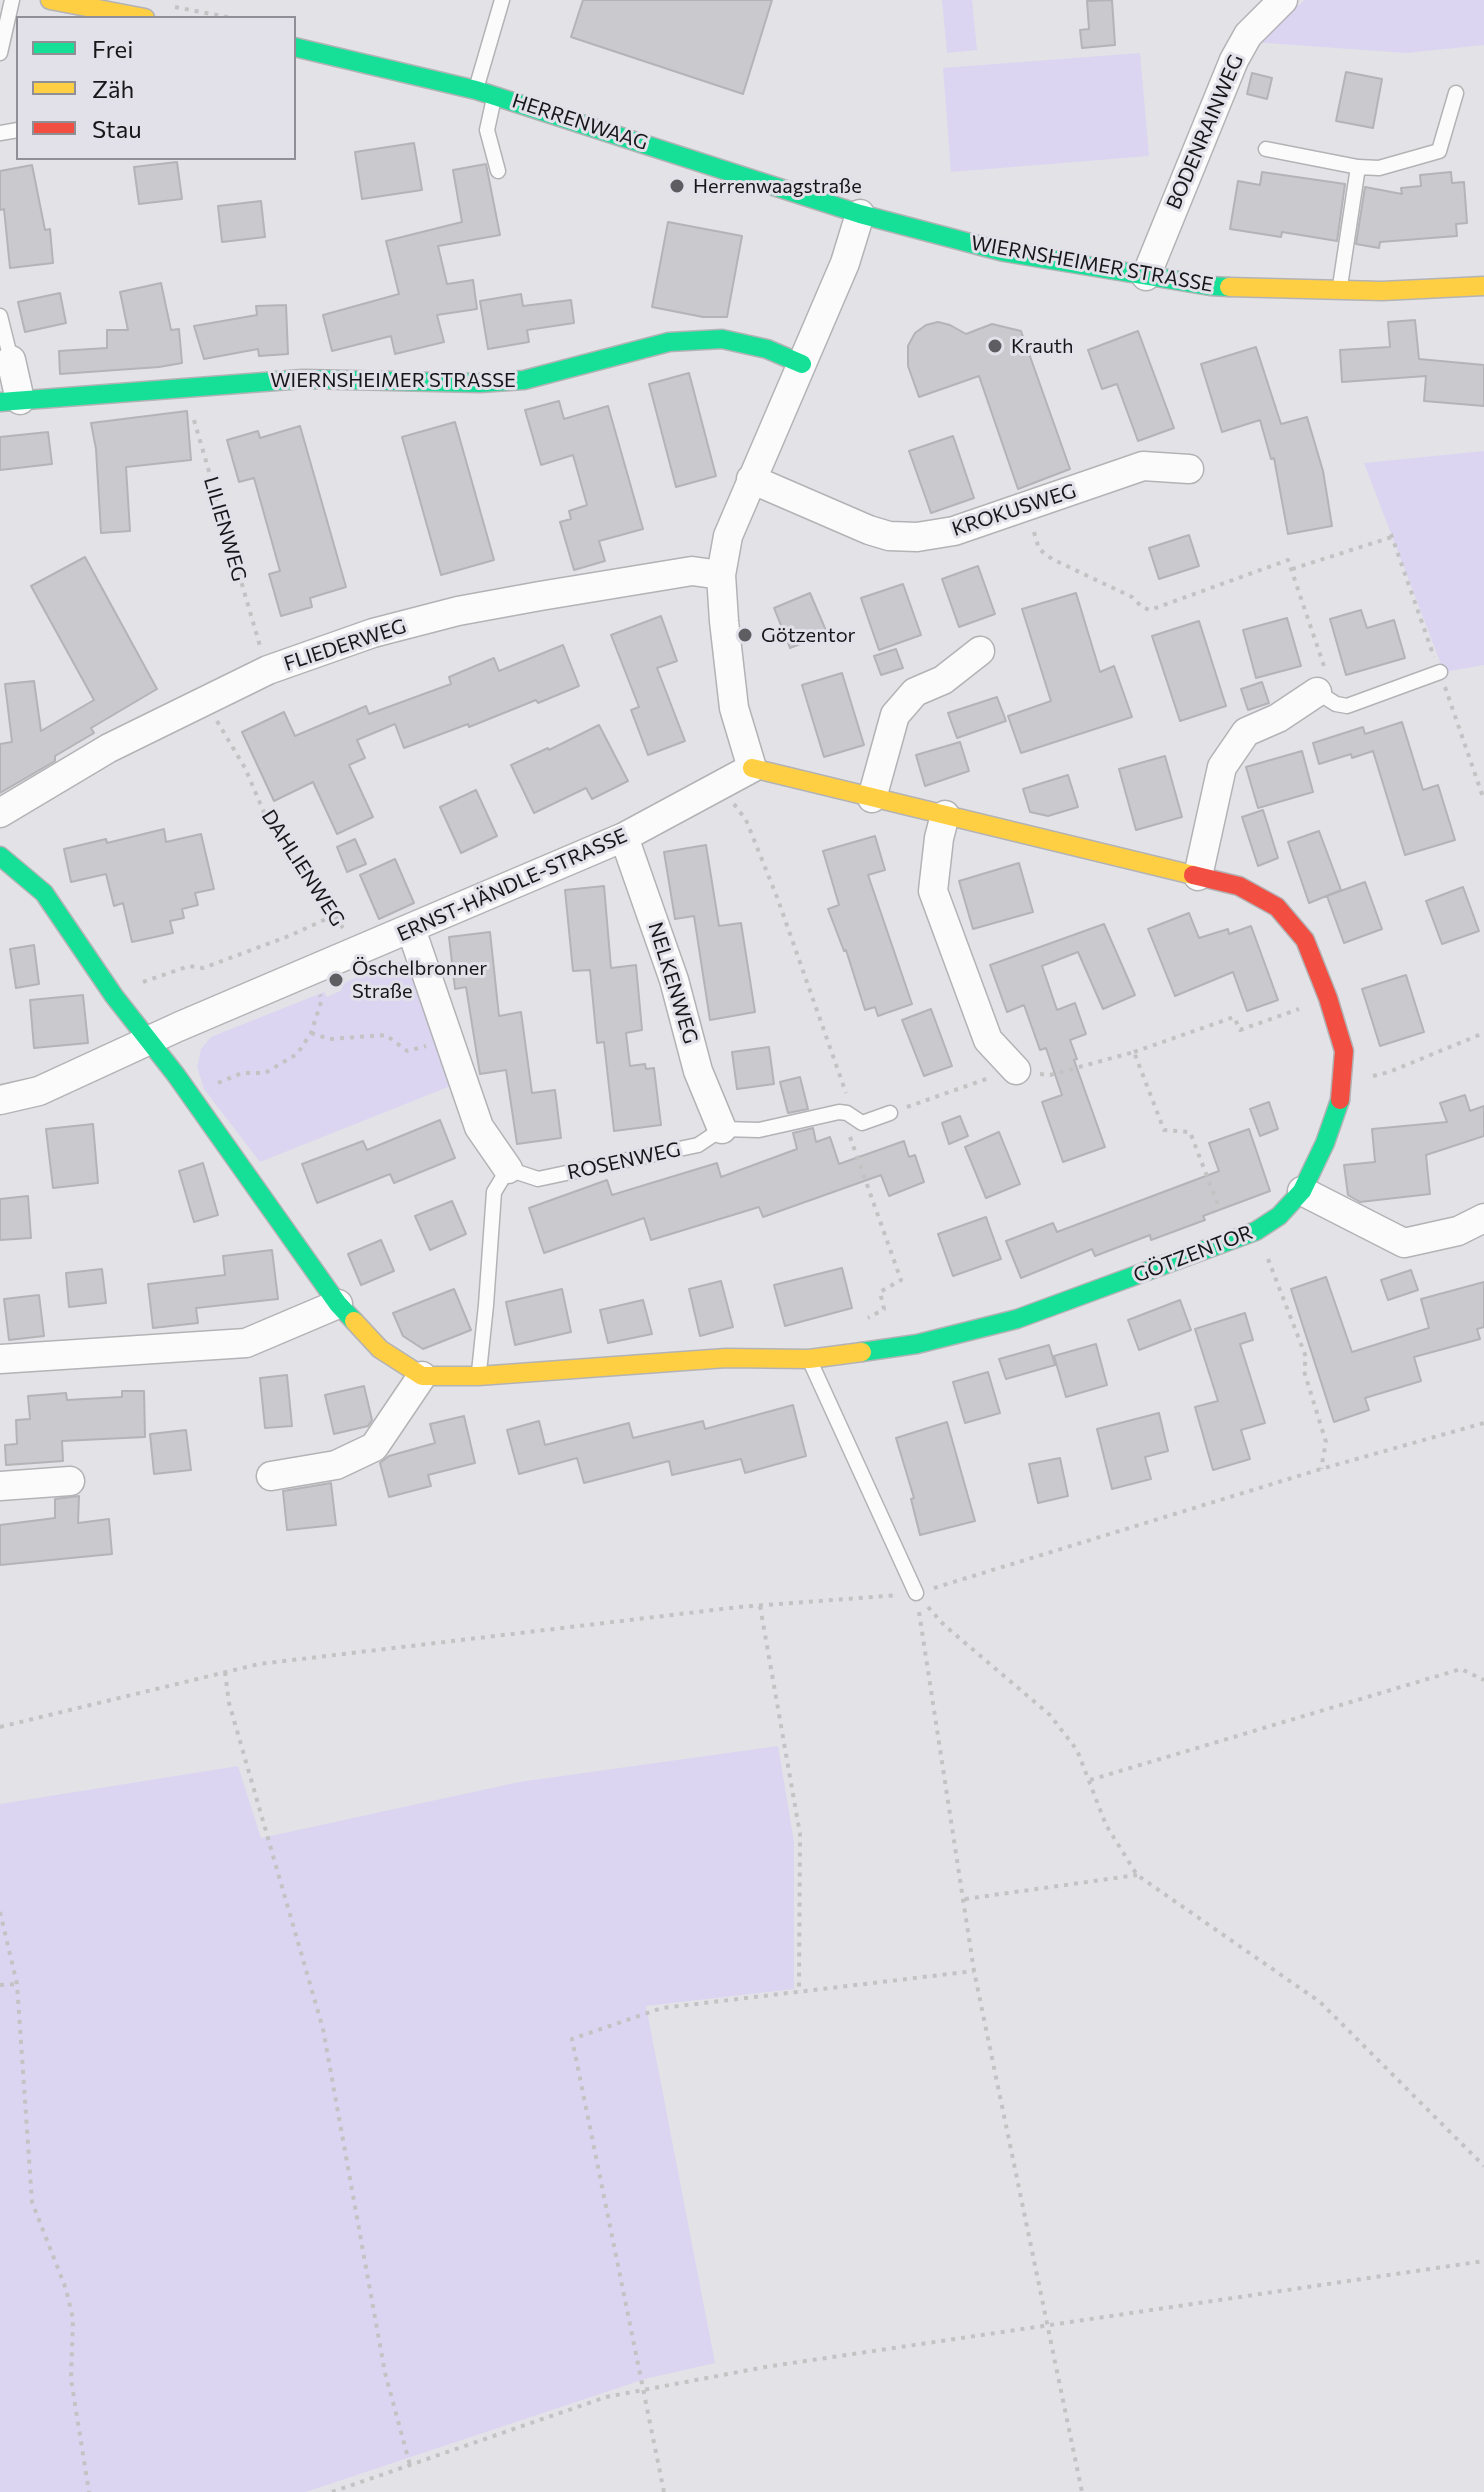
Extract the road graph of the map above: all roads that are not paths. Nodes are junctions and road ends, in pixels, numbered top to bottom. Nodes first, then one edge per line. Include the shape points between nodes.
1 (12, 0) edge
2 (50, 0) edge
3 (502, 0) edge
4 (1283, 0) edge
5 (134, 16) edge
6 (296, 47) edge
7 (0, 53) edge
8 (485, 92) junction
9 (1456, 93) dead end
10 (1266, 149) dead end
11 (1358, 167) junction
12 (498, 171) dead end
13 (860, 214) junction
14 (1146, 276) junction
15 (1484, 286) edge
16 (1339, 290) junction
17 (0, 316) edge
18 (11, 360) joint
19 (802, 364) junction
20 (10, 401) edge
21 (1189, 469) dead end
22 (751, 479) junction
23 (721, 575) junction
24 (980, 651) dead end
25 (1440, 672) dead end
26 (1317, 692) joint
27 (752, 768) junction
28 (872, 798) junction
29 (0, 813) edge
30 (945, 815) junction
31 (624, 837) junction
32 (0, 856) edge
33 (1198, 876) junction
34 (411, 929) junction
35 (149, 1040) junction
36 (1016, 1070) road end
37 (0, 1100) edge
38 (890, 1113) road end
39 (722, 1129) junction
40 (508, 1169) junction
41 (1302, 1191) junction
42 (1484, 1218) edge
43 (338, 1304) junction
44 (0, 1359) edge
45 (809, 1359) junction
46 (422, 1376) junction
47 (478, 1376) junction
48 (271, 1476) dead end
49 (70, 1481) dead end
50 (0, 1486) edge
51 (916, 1593) road end

1 - 7 lane
2 - 5 street
3 - 8 lane
4 - 14 street, BODENRAINWEG via 1248,35 1234,60
6 - 8 street, HERRENWAAG
8 - 12 lane via 487,130
8 - 13 street, HERRENWAAG
9 - 11 lane via 1439,151 1379,168
10 - 11 lane
11 - 16 lane
13 - 14 street, WIERNSHEIMER STRASSE via 1004,252
13 - 19 street
14 - 16 street, WIERNSHEIMER STRASSE via 1210,286
15 - 16 street, WIERNSHEIMER STRASSE
17 - 18 lane
18 - 20 street
19 - 20 street, WIERNSHEIMER STRASSE via 722,339 669,342 524,380 303,379
19 - 22 street
21 - 22 street, KROKUSWEG via 1143,466 954,531 917,537 889,536
22 - 23 street via 728,536
23 - 27 street via 734,708
23 - 29 street, FLIEDERWEG via 692,571 458,611 373,633 268,670 205,700 109,748
24 - 28 street via 943,680 915,692 895,715
25 - 26 lane via 1347,706
26 - 33 street via 1246,732 1222,767
27 - 28 street, GÖTZENTOR
27 - 31 street, ERNST-HÄNDLE-STRASSE
28 - 30 street, GÖTZENTOR
30 - 33 street, GÖTZENTOR
30 - 36 street via 933,891 988,1040
31 - 34 street, ERNST-HÄNDLE-STRASSE
31 - 39 street, NELKENWEG via 674,980 698,1071
32 - 35 street via 44,893
33 - 41 street, GÖTZENTOR via 1239,886 1277,907 1305,940 1328,998 1344,1051 1343,1078 1339,1106
34 - 35 street, ERNST-HÄNDLE-STRASSE
34 - 40 street via 479,1127
35 - 37 street, ERNST-HÄNDLE-STRASSE via 39,1091
35 - 43 street
38 - 39 lane, ROSENWEG via 862,1123 839,1112 759,1130
39 - 40 lane, ROSENWEG via 698,1145 538,1179
40 - 47 lane via 494,1192
41 - 42 street via 1404,1243 1458,1231
41 - 45 street, GÖTZENTOR via 1256,1231 1017,1319 917,1344
43 - 44 street via 246,1343
43 - 46 street via 380,1349
45 - 47 street via 726,1358
45 - 51 lane
46 - 47 street
46 - 48 street via 374,1447 336,1465
49 - 50 street

